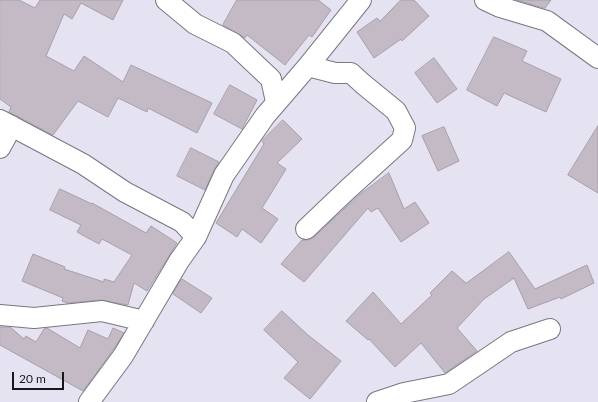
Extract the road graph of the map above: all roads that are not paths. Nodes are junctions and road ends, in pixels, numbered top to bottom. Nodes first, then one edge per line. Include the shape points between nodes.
1 (166, 0) edge
2 (361, 0) edge
3 (486, 0) edge
4 (598, 58) edge
5 (308, 66) junction
6 (276, 102) junction
7 (6, 123) edge
8 (0, 148) edge
9 (306, 229) dead end
10 (196, 237) junction
11 (0, 315) edge
12 (144, 321) junction
13 (550, 330) dead end
14 (89, 402) edge
15 (377, 402) edge

1 - 6 street via 195,24 233,43 271,79
2 - 5 street
3 - 4 street via 500,7 547,21
5 - 6 street
5 - 9 street via 335,73 351,73 396,111 405,128 402,140
6 - 10 street via 224,175
7 - 8 street
7 - 10 street via 83,164 125,192 182,222
10 - 12 street
11 - 12 street via 34,318 102,311
12 - 14 street via 123,356
13 - 15 street via 512,342 448,384 404,393

